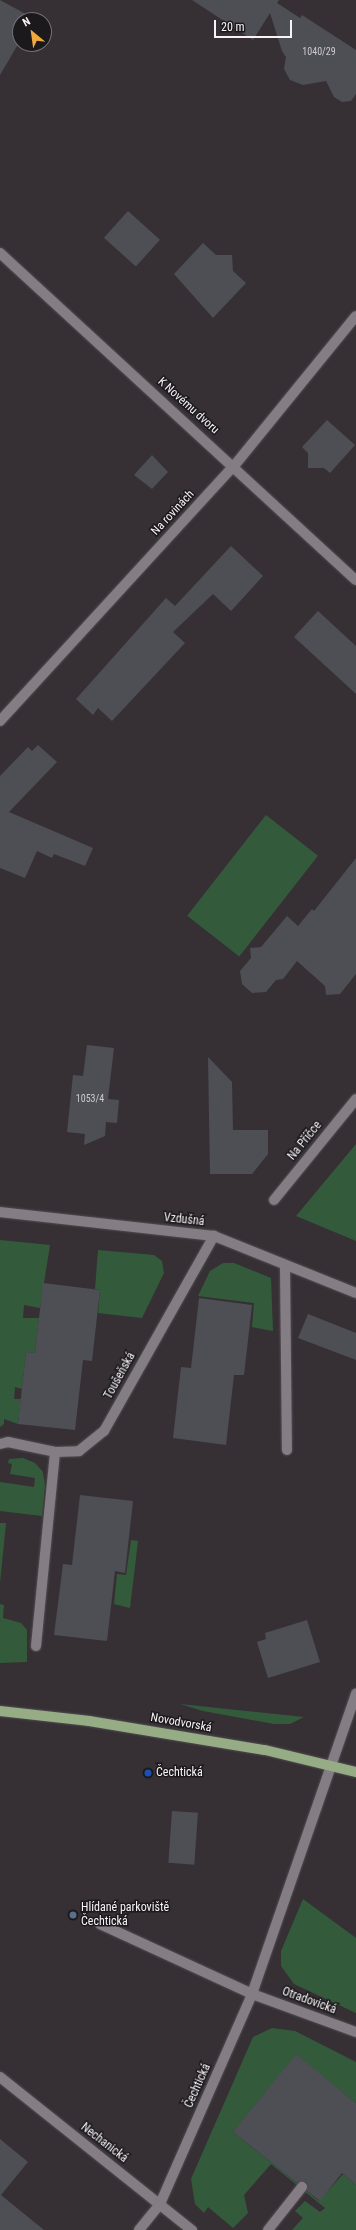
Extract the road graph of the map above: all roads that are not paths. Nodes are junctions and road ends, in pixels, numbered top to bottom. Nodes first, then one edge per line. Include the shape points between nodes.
1 (0, 253) edge
2 (356, 316) edge
3 (234, 466) junction
4 (356, 580) edge
5 (0, 721) edge
6 (356, 1099) edge
7 (274, 1200) dead end
8 (0, 1212) edge
9 (214, 1236) junction
10 (285, 1266) junction
11 (356, 1293) edge
12 (0, 1444) edge
13 (287, 1450) dead end
14 (55, 1452) junction
15 (36, 1646) dead end
16 (356, 1693) edge
17 (0, 1711) edge
18 (331, 1765) junction
19 (356, 1772) edge
20 (100, 1924) dead end
21 (252, 1994) junction
22 (356, 2032) edge
23 (0, 2077) edge
24 (302, 2187) dead end
25 (160, 2204) junction
26 (139, 2230) edge
27 (192, 2230) edge
28 (268, 2230) edge

1 - 3 street, K Novému dvoru
2 - 3 street, Na rovinách
3 - 4 street, K Novému dvoru
3 - 5 street, Na rovinách
6 - 7 street, Na Příčce
8 - 9 street, Vzdušná
9 - 10 street, Vzdušná
9 - 14 street, Toušeňská via 104,1431 80,1451
10 - 11 street, Vzdušná
10 - 13 street
12 - 14 street, Toušeňská via 8,1442
14 - 15 street
16 - 18 street, Čechtická
17 - 18 main road, Novodvorská via 89,1721 265,1750
18 - 19 main road, Novodvorská
18 - 21 street, Čechtická
20 - 21 street, Otradovická
21 - 22 street, Otradovická
21 - 25 street, Čechtická
23 - 25 street, Nechanická
24 - 28 street
25 - 26 street, Čechtická
25 - 27 street, Nechanická

